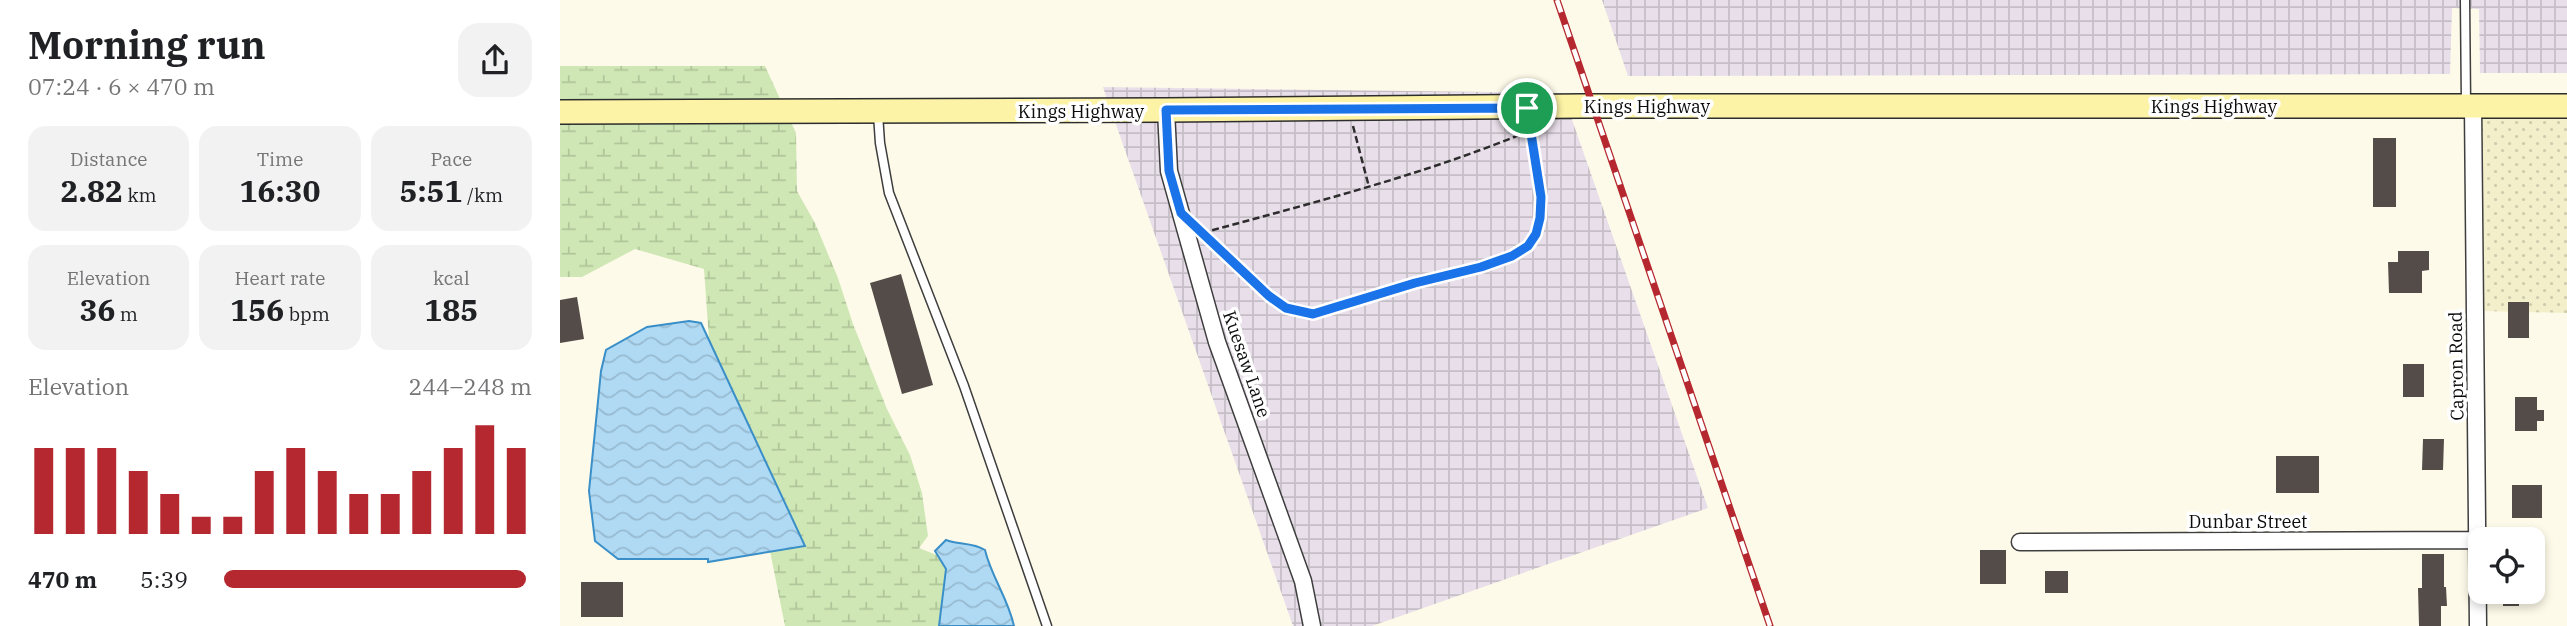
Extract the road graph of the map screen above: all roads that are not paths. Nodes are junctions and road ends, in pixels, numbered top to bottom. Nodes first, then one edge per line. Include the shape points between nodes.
1 (2465, 0) edge
2 (2470, 106) junction
3 (2567, 106) edge
4 (1166, 110) junction
5 (877, 111) junction
6 (560, 112) edge
7 (2476, 527) edge
8 (2468, 540) edge
9 (2020, 542) dead end
10 (2477, 604) edge
11 (1047, 626) edge
12 (1312, 626) edge
13 (2477, 626) edge

1 - 2 lane
2 - 3 street, Kings Highway
2 - 4 street, Kings Highway
2 - 7 street, Capron Road
4 - 5 street, Kings Highway
4 - 12 street, Kuesaw Lane via 1169,171 1217,341 1303,581
5 - 6 street, Kings Highway
5 - 11 lane via 889,193 964,386
8 - 9 street, Dunbar Street
10 - 13 street, Capron Road

